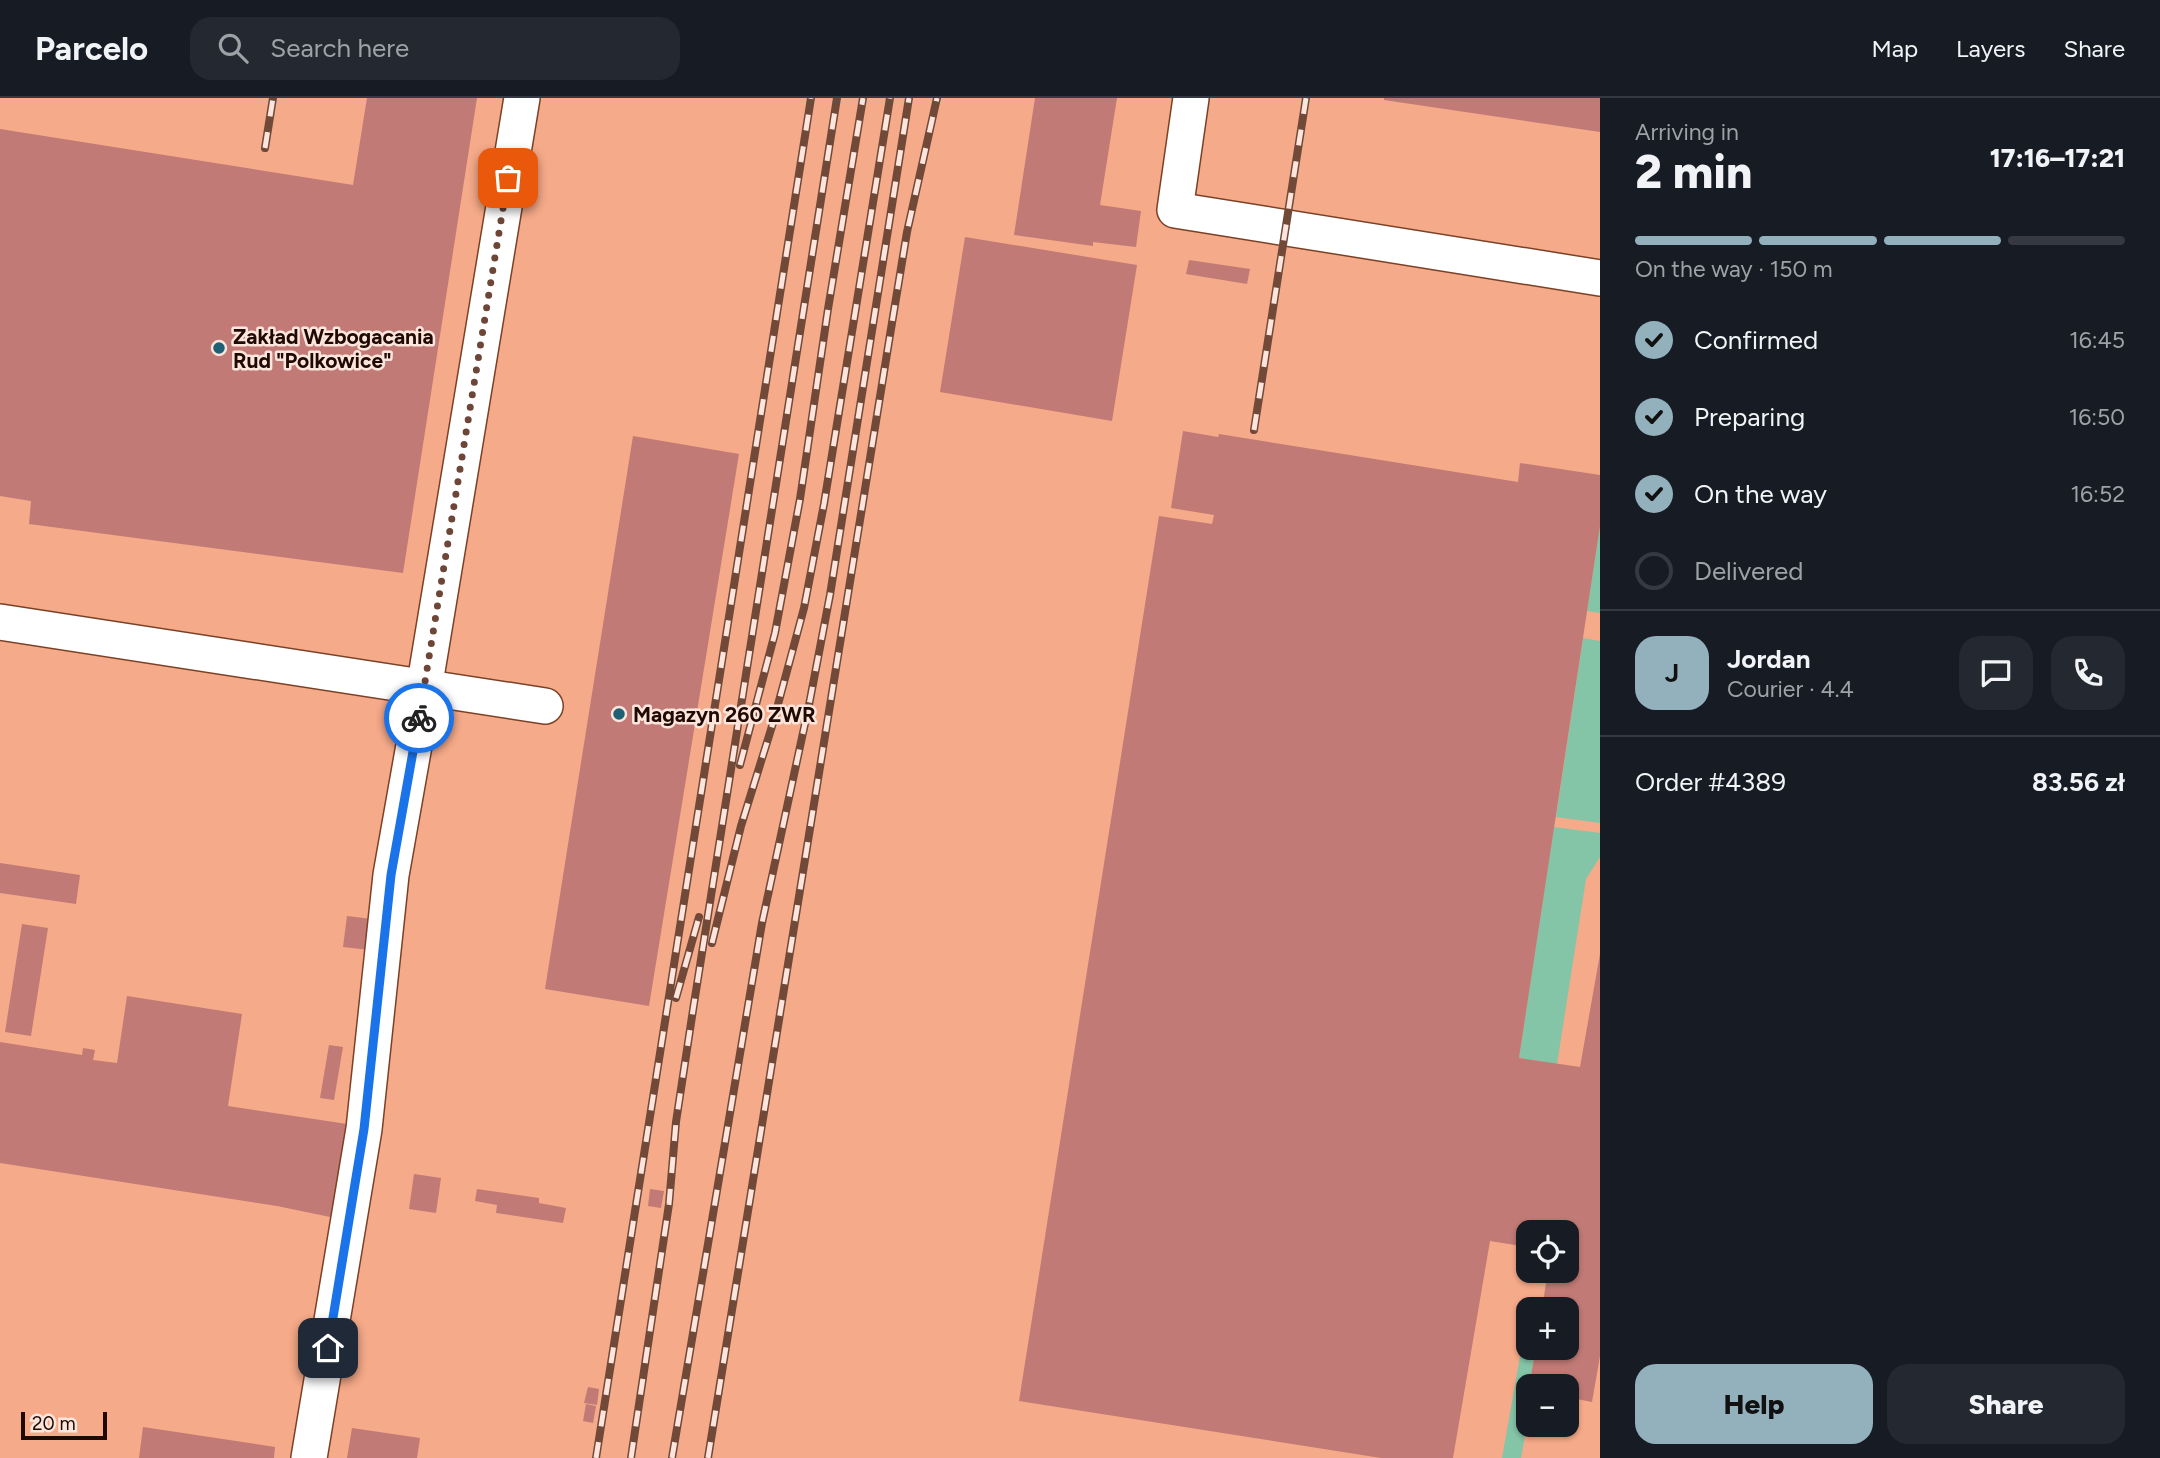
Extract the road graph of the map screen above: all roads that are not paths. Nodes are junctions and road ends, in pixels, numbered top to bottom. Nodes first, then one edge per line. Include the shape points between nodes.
1 (522, 98) edge
2 (1191, 98) edge
3 (1600, 278) edge
4 (0, 621) edge
5 (424, 689) junction
6 (545, 706) dead end
7 (309, 1458) edge

1 - 5 lane
2 - 3 lane via 1175,210
4 - 5 lane
5 - 6 lane
5 - 7 lane via 391,875 364,1129

